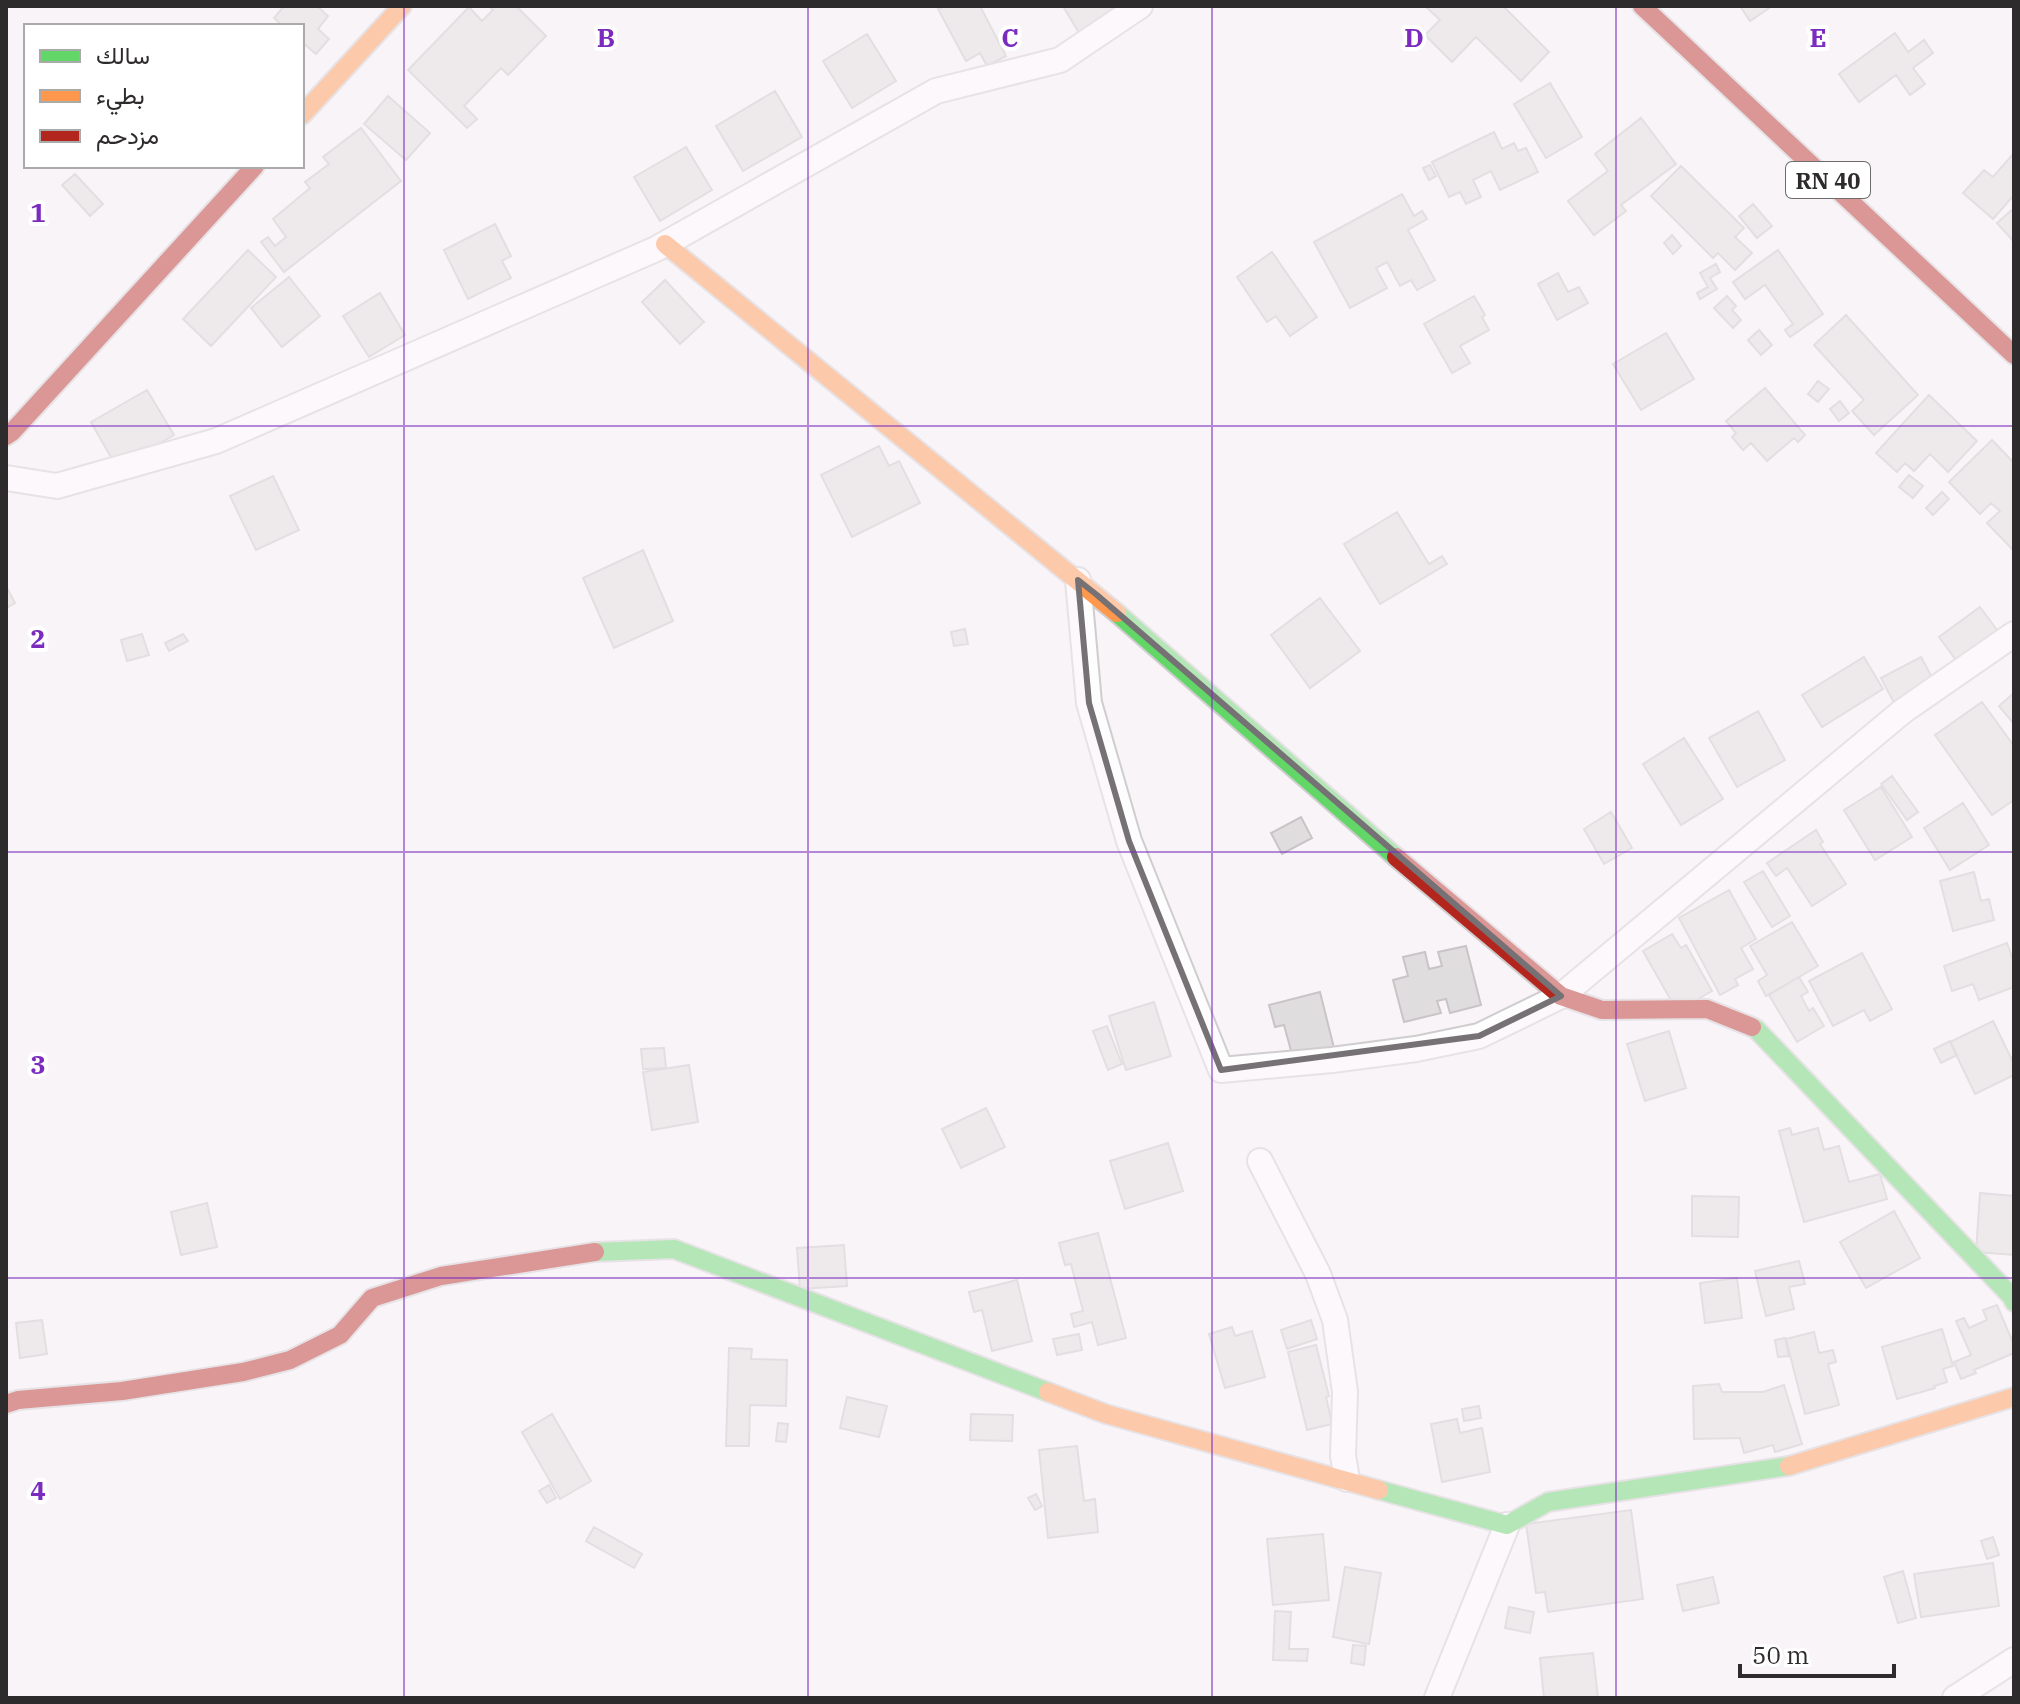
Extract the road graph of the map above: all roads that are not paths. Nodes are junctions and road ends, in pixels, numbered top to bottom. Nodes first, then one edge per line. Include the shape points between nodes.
1 (402, 6) edge
2 (1140, 6) edge
3 (1642, 6) edge
4 (304, 113) edge
5 (253, 168) edge
6 (665, 244) junction
7 (2014, 355) edge
8 (6, 436) edge
9 (6, 478) edge
10 (1078, 580) junction
11 (2014, 634) edge
12 (1561, 996) junction
13 (1260, 1161) dead end
14 (2014, 1302) edge
15 (2014, 1397) edge
16 (6, 1404) edge
17 (1347, 1479) junction
18 (1507, 1525) junction
19 (2014, 1660) edge
20 (1437, 1698) edge
21 (1955, 1698) edge

1 - 4 street
2 - 6 street via 1060,60 936,91
3 - 7 street, RN 40
5 - 8 street
6 - 9 street via 216,441 57,486
6 - 10 street
10 - 12 street
10 - 12 street via 1089,703 1129,841 1221,1070 1416,1049 1479,1036
11 - 12 street via 1903,711
12 - 14 street via 1602,1010 1707,1009 1756,1029
13 - 17 street via 1318,1274 1335,1320 1345,1392
15 - 18 street via 1783,1468 1548,1502
16 - 17 street via 182,1382 290,1360 340,1335 372,1298 441,1276 602,1251 674,1249 1106,1414
17 - 18 street
18 - 20 street
19 - 21 street

